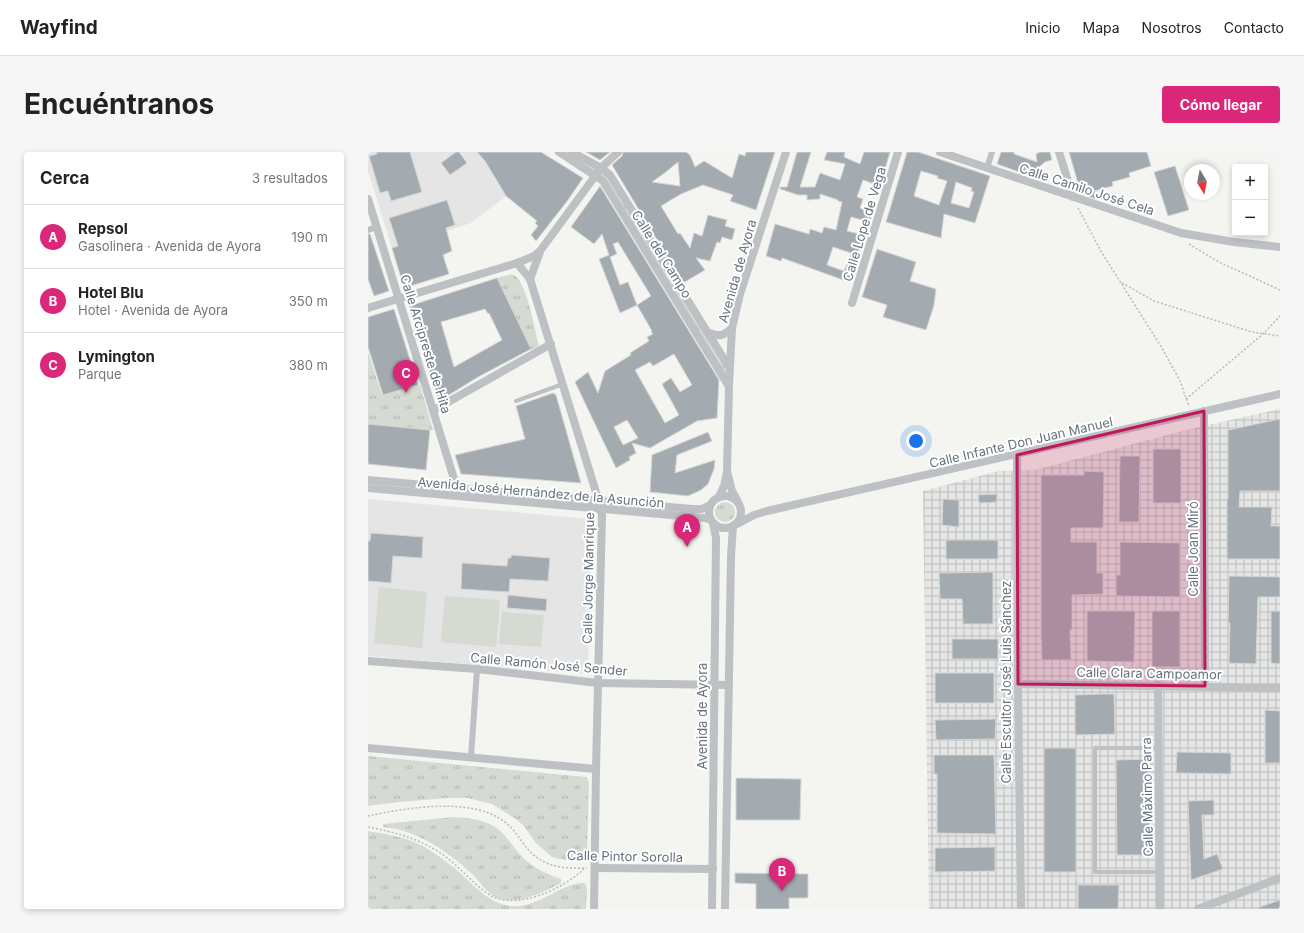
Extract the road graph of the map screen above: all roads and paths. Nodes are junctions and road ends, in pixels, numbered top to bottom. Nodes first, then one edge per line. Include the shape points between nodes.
1 (559, 152) edge
2 (572, 152) edge
3 (618, 152) edge
4 (786, 152) edge
5 (898, 152) edge
6 (940, 152) edge
7 (992, 152) edge
8 (1059, 152) edge
9 (601, 168) junction
10 (987, 168) junction
11 (596, 175) junction
12 (1072, 197) junction
13 (368, 199) edge
14 (377, 226) junction
15 (368, 230) edge
16 (1181, 233) junction
17 (1280, 247) edge
18 (540, 251) junction
19 (517, 262) junction
20 (530, 279) junction
21 (1120, 282) junction
22 (1280, 290) edge
23 (399, 299) junction
24 (852, 302) dead end
25 (368, 307) edge
26 (1280, 316) edge
27 (732, 328) junction
28 (707, 332) junction
29 (1263, 334) junction
30 (1280, 336) edge
31 (551, 344) junction
32 (729, 367) junction
33 (563, 384) junction
34 (729, 385) junction
35 (1280, 394) edge
36 (1186, 399) junction
37 (516, 401) dead end
38 (434, 410) junction
39 (1204, 411) junction
40 (1191, 414) junction
41 (1017, 455) junction
42 (728, 472) junction
43 (368, 480) edge
44 (368, 488) edge
45 (458, 493) junction
46 (719, 497) junction
47 (739, 504) junction
48 (710, 505) junction
49 (600, 506) junction
50 (767, 511) junction
51 (712, 521) junction
52 (735, 525) junction
53 (368, 661) edge
54 (478, 669) junction
55 (598, 683) junction
56 (714, 684) junction
57 (1018, 684) junction
58 (729, 685) junction
59 (1158, 685) junction
60 (1205, 686) junction
61 (1280, 688) edge
62 (368, 748) edge
63 (1159, 748) junction
64 (471, 757) junction
65 (596, 768) junction
66 (368, 816) edge
67 (368, 827) edge
68 (713, 855) junction
69 (726, 855) junction
70 (594, 868) junction
71 (584, 869) junction
72 (713, 870) junction
73 (1160, 872) junction
74 (1280, 878) edge
75 (713, 880) junction
76 (726, 881) junction
77 (594, 909) edge
78 (712, 909) edge
79 (725, 909) edge
80 (1021, 909) edge
81 (1160, 909) edge
82 (1198, 909) edge

1 - 11 street, Calle del Campo
2 - 9 street, Calle del Campo
3 - 9 street
4 - 27 street, Avenida de Ayora via 740,294
5 - 24 street, Calle Lope de Vega
6 - 10 street, Calle Camilo José Cela
7 - 10 street
8 - 12 street
9 - 11 street
9 - 28 street, Calle del Campo via 610,175
10 - 12 street, Calle Camilo José Cela
11 - 18 street
11 - 34 street, Calle del Campo via 603,181
12 - 16 street, Calle Camilo José Cela
12 - 21 path
13 - 14 street, Calle Arcipreste de Hita
14 - 15 street
14 - 23 street, Calle Arcipreste de Hita
16 - 17 street, Calle Camilo José Cela
16 - 22 path via 1190,244 1219,262
18 - 19 street
18 - 20 street
19 - 20 street, Calle Jorge Manrique
19 - 23 street
20 - 31 street, Calle Jorge Manrique
21 - 29 path via 1154,301
21 - 36 path via 1162,348 1180,381
23 - 25 street
23 - 38 street, Calle Arcipreste de Hita
26 - 29 path
27 - 28 street via 719,336
27 - 32 street, Avenida de Ayora
28 - 32 street, Calle del Campo
29 - 30 path
29 - 36 path
31 - 33 street, Calle Jorge Manrique
31 - 38 street
32 - 34 street, Avenida de Ayora
33 - 37 lane
33 - 49 street, Calle Jorge Manrique
34 - 42 street, Avenida de Ayora
35 - 39 street, Calle Infante Don Juan Manuel
36 - 40 path
38 - 45 street, Calle Arcipreste de Hita
39 - 40 street, Calle Infante Don Juan Manuel
39 - 60 street, Calle Joan Miró
40 - 41 street, Calle Infante Don Juan Manuel
41 - 50 street, Calle Infante Don Juan Manuel
41 - 57 street, Calle Escultor José Luis Sánchez
42 - 46 street, Avenida de Ayora
42 - 47 street, Avenida de Ayora via 732,491
43 - 45 street, Avenida José Hernández de la Asunción
44 - 45 street, Avenida José Hernández de la Asunción
45 - 49 street, Avenida José Hernández de la Asunción
46 - 47 street via 729,496
46 - 48 street
47 - 50 street, Calle Infante Don Juan Manuel via 755,511
47 - 52 street via 741,516
48 - 49 street, Avenida José Hernández de la Asunción via 702,509
48 - 51 street
49 - 51 street, Avenida José Hernández de la Asunción via 705,518
49 - 55 street, Calle Jorge Manrique
50 - 52 street, Calle Infante Don Juan Manuel
51 - 52 street via 723,528
51 - 56 street, Avenida de Ayora via 716,538
52 - 58 street, Avenida de Ayora via 731,556
53 - 54 street, Calle Ramón José Sender
54 - 55 street, Calle Ramón José Sender
54 - 64 street
55 - 56 street, Calle Ramón José Sender
55 - 65 street, Calle Jorge Manrique
56 - 58 street, Calle Ramón José Sender
56 - 68 street, Avenida de Ayora
57 - 59 street, Calle Clara Campoamor
57 - 80 street, Calle Escultor José Luis Sánchez
58 - 69 street, Avenida de Ayora
59 - 60 street, Calle Clara Campoamor
59 - 63 street, Calle Máximo Parra
60 - 61 street, Calle Clara Campoamor
62 - 64 street
63 - 73 street, Calle Máximo Parra
63 - 73 lane via 1095,748 1095,872
64 - 65 street
65 - 70 street, Calle Jorge Manrique
66 - 71 path, Calle Pintor Sorolla via 434,807 483,811 507,823 531,852 546,864 568,869
67 - 71 path via 398,833 423,842 446,857 489,894 507,902 524,902 541,897
68 - 69 street
68 - 72 street, Avenida de Ayora
69 - 76 street, Avenida de Ayora
70 - 71 path, Calle Pintor Sorolla
70 - 72 street, Calle Pintor Sorolla
70 - 77 street, Calle Jorge Manrique
72 - 75 street, Avenida de Ayora
73 - 81 street, Calle Máximo Parra
74 - 82 street
75 - 76 street
75 - 78 street, Avenida de Ayora
76 - 79 street, Avenida de Ayora

